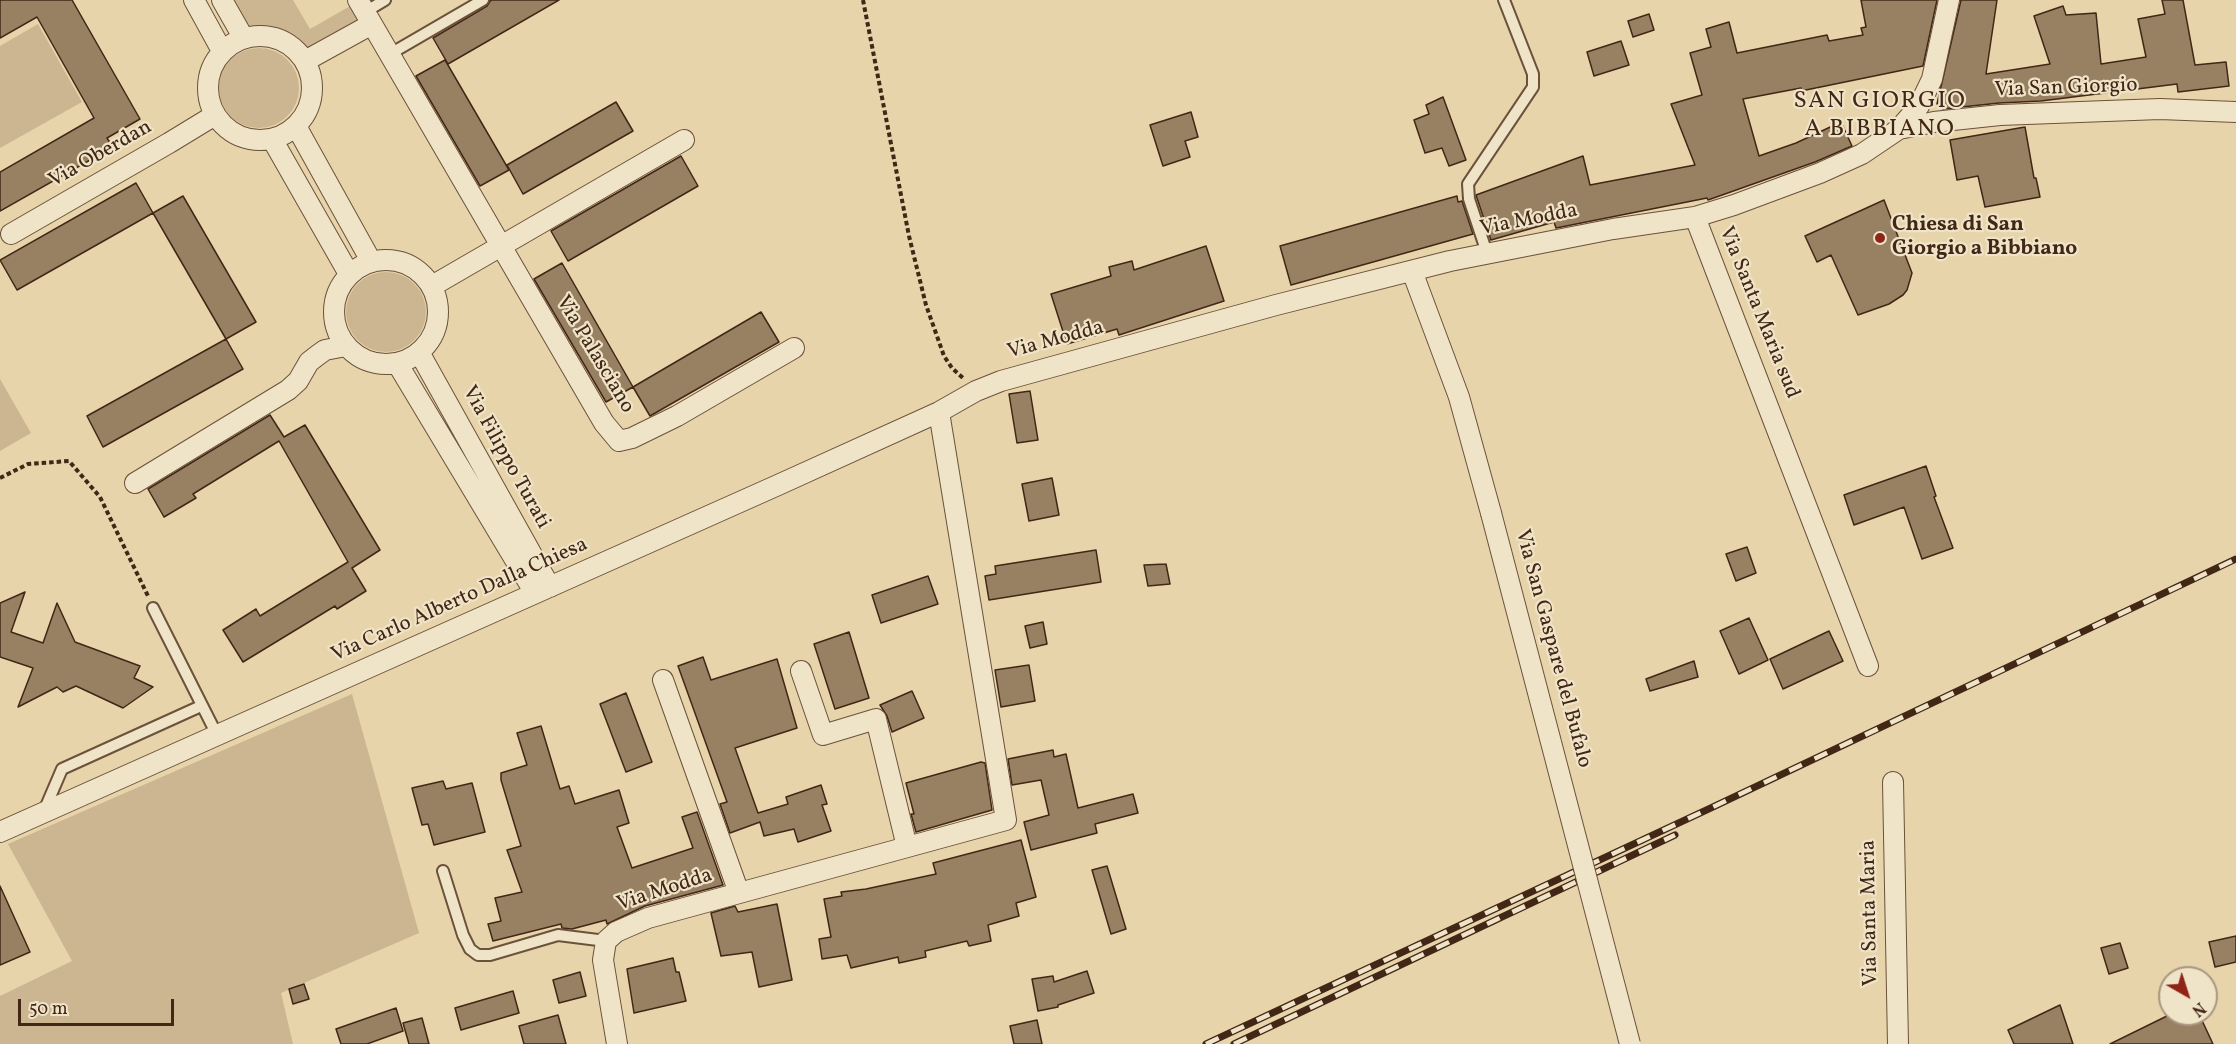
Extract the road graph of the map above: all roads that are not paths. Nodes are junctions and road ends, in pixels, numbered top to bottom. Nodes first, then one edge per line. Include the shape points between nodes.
1 (194, 0) edge
2 (222, 0) edge
3 (385, 0) edge
4 (483, 0) edge
5 (1504, 0) edge
6 (1949, 0) edge
7 (365, 12) edge
8 (243, 37) junction
9 (222, 51) junction
10 (390, 54) junction
11 (305, 61) junction
12 (2236, 112) edge
13 (214, 115) junction
14 (296, 126) junction
15 (1899, 129) junction
16 (272, 139) junction
17 (684, 140) dead end
18 (1695, 217) junction
19 (11, 234) dead end
20 (501, 246) junction
21 (1487, 253) junction
22 (371, 261) junction
23 (1413, 271) junction
24 (349, 274) junction
25 (432, 286) junction
26 (346, 346) junction
27 (794, 348) dead end
28 (419, 352) junction
29 (397, 363) junction
30 (939, 412) junction
31 (135, 483) dead end
32 (542, 590) junction
33 (153, 608) road end
34 (1868, 666) dead end
35 (801, 671) dead end
36 (663, 680) dead end
37 (201, 706) junction
38 (217, 735) junction
39 (1893, 782) dead end
40 (42, 814) junction
41 (0, 832) edge
42 (907, 847) junction
43 (443, 871) dead end
44 (739, 893) junction
45 (606, 941) junction
46 (617, 1044) edge
47 (1630, 1044) edge
48 (1898, 1044) edge

1 - 9 street
2 - 8 street
3 - 7 lane
4 - 10 lane
5 - 21 lane via 1533,74 1533,87 1468,184 1469,199
6 - 15 street, Via Santa Maria sud via 1932,78 1919,106
7 - 10 street, Via Palasciano
7 - 11 street
8 - 9 street
8 - 11 street via 276,38 296,49
9 - 13 street via 208,80
10 - 20 street, Via Palasciano
11 - 14 street via 312,91 309,107
12 - 15 street, Via San Giorgio via 2160,109 2000,115
13 - 16 street via 228,130 242,137
13 - 19 street, Via Oberdan
14 - 16 street
14 - 22 street
15 - 18 street, Via Santa Maria sud via 1862,154 1820,173
16 - 24 street
17 - 20 street
18 - 21 street, Via Modda
18 - 34 street, Via Santa Maria sud
20 - 25 street
20 - 27 street, Via Palasciano via 618,441 677,416
21 - 23 street, Via Modda
22 - 24 street
22 - 25 street via 389,259 406,263 421,272
23 - 30 street, Via Modda via 1028,373 976,391
23 - 47 street, Via San Gaspare del Bufalo, bridge via 1459,397
24 - 26 street via 333,309 336,329
25 - 28 street via 438,302 437,320 432,336
26 - 29 street via 370,362
26 - 31 street via 318,355 288,390
28 - 29 street
28 - 32 street, Via Filippo Turati
29 - 32 street, Via Filippo Turati
30 - 32 street, Via Carlo Alberto Dalla Chiesa
30 - 42 street, Via Modda via 1006,820
32 - 38 street, Via Carlo Alberto Dalla Chiesa
33 - 37 lane
35 - 42 street via 823,735 876,719
36 - 44 street, Via Modda
37 - 38 lane
37 - 40 lane via 62,769
38 - 40 street, Via Carlo Alberto Dalla Chiesa
39 - 48 street, Via Santa Maria
40 - 41 street, Via Carlo Alberto Dalla Chiesa
42 - 44 street, Via Modda
43 - 45 lane via 463,935 478,955 558,935
44 - 45 street, Via Modda via 648,918 616,932
45 - 46 street, Via Modda via 603,960

